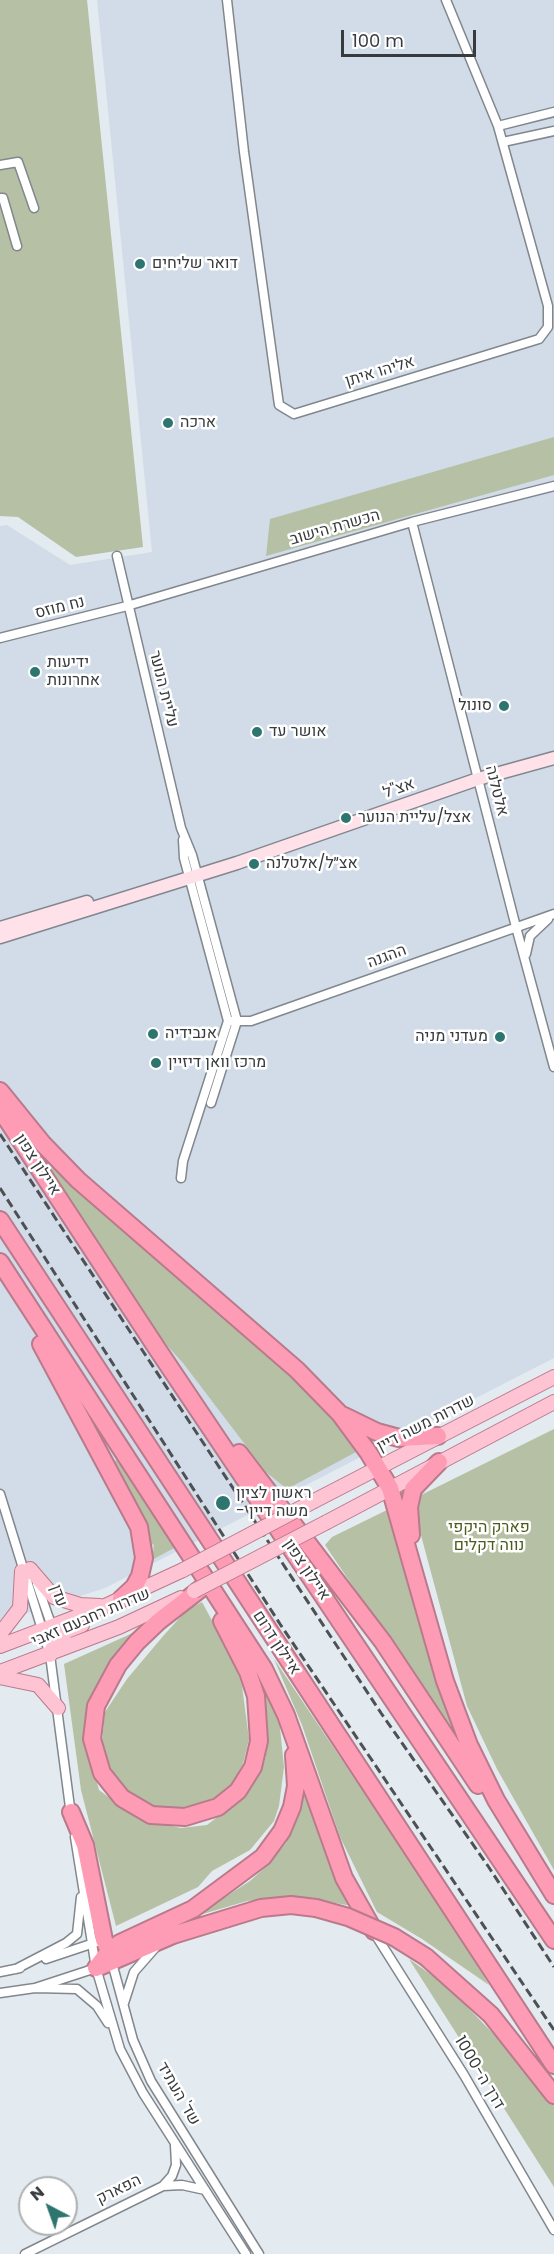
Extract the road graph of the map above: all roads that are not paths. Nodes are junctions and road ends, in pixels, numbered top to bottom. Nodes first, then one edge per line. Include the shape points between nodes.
1 (227, 0) edge
2 (446, 0) edge
3 (554, 112) edge
4 (498, 126) junction
5 (554, 131) edge
6 (503, 142) junction
7 (0, 165) edge
8 (0, 198) edge
9 (34, 208) dead end
10 (17, 246) dead end
11 (554, 486) edge
12 (412, 522) junction
13 (117, 556) dead end
14 (127, 606) junction
15 (0, 638) edge
16 (554, 758) edge
17 (478, 780) junction
18 (193, 874) junction
19 (554, 914) edge
20 (516, 927) junction
21 (0, 928) edge
22 (0, 937) edge
23 (525, 963) junction
24 (233, 1021) junction
25 (554, 1067) edge
26 (0, 1091) edge
27 (0, 1109) edge
28 (181, 1178) dead end
29 (0, 1220) edge
30 (0, 1262) edge
31 (0, 1270) edge
32 (158, 1350) junction
33 (554, 1377) edge
34 (554, 1402) edge
35 (340, 1414) junction
36 (438, 1436) junction
37 (439, 1462) junction
38 (377, 1467) junction
39 (390, 1488) junction
40 (0, 1494) edge
41 (176, 1536) junction
42 (26, 1570) junction
43 (183, 1570) junction
44 (417, 1583) junction
45 (197, 1590) junction
46 (121, 1599) junction
47 (105, 1606) junction
48 (47, 1629) junction
49 (0, 1634) edge
50 (0, 1646) edge
51 (50, 1655) junction
52 (0, 1672) edge
53 (0, 1677) edge
54 (58, 1708) junction
55 (291, 1729) junction
56 (71, 1812) junction
57 (82, 1883) junction
58 (554, 1896) edge
59 (375, 1934) joint
60 (173, 1935) junction
61 (554, 1940) edge
62 (107, 1951) junction
63 (96, 1968) junction
64 (16, 1969) junction
65 (0, 1972) edge
66 (34, 1988) junction
67 (0, 1993) edge
68 (123, 2006) junction
69 (115, 2034) junction
70 (554, 2065) edge
71 (554, 2095) edge
72 (175, 2144) junction
73 (163, 2186) junction
74 (205, 2190) junction
75 (554, 2230) edge
76 (25, 2254) edge
77 (246, 2254) edge
78 (259, 2254) edge

1 - 6 street, אליהו איתן via 279,405 294,414 538,339 548,327 549,317
2 - 4 street, אליהו איתן
3 - 4 street
4 - 6 street, אליהו איתן
5 - 6 street
7 - 9 street via 18,162
8 - 10 street
11 - 12 street, הכשרת הישוב
12 - 14 street, הכשרת הישוב
12 - 17 street, אלטלנה
13 - 14 street, עליית הנוער
14 - 15 street, נח מוזס
14 - 18 street, עליית הנוער
16 - 17 street, אצ"ל
17 - 18 street, אצ"ל
17 - 20 street, אלטלנה
18 - 21 street, אצ"ל
18 - 22 street, אצ"ל
18 - 24 street, עליית הנוער
19 - 20 street, ההגנה
19 - 23 street via 530,936
20 - 23 street, אלטלנה
20 - 24 street, ההגנה via 251,1021
23 - 25 street, אלטלנה
24 - 28 street via 183,1161
26 - 35 highway via 78,1180 297,1370
27 - 32 highway, איילון צפון
29 - 70 highway, איילון דרום
30 - 41 highway
31 - 46 highway via 139,1527 144,1558 140,1576
32 - 58 highway via 331,1570
32 - 61 highway, איילון צפון
33 - 36 main road, שדרות משה דיין
34 - 37 main road
35 - 36 highway via 376,1432 399,1438
35 - 38 highway
36 - 38 main road, שדרות משה דיין
37 - 39 main road
37 - 44 highway via 413,1489 410,1498
38 - 39 highway
38 - 43 main road, שדרות משה דיין, bridge
39 - 44 highway
39 - 45 main road, שדרות רחבעם זאבי, bridge
40 - 42 street, עדן
41 - 45 highway via 248,1672 258,1709 259,1741 253,1767 229,1799 196,1816 162,1817 130,1805 106,1780 93,1750 93,1719 101,1695 127,1653
41 - 55 highway via 264,1669
42 - 47 main road via 54,1597 80,1605
42 - 48 street, עדן
42 - 49 main road via 20,1608
43 - 46 main road, שדרות רחבעם זאבי
43 - 51 main road via 146,1597 67,1631
44 - 58 highway via 445,1681 469,1745 496,1800
45 - 51 main road, שדרות רחבעם זאבי
46 - 47 main road, שדרות רחבעם זאבי
47 - 48 main road, שדרות רחבעם זאבי
48 - 50 main road, שדרות רחבעם זאבי
48 - 51 street, עדן
51 - 52 main road, שדרות רחבעם זאבי
51 - 54 street, שד' העתיד
53 - 54 main road via 38,1684
54 - 56 street, שד' העתיד
55 - 59 highway via 344,1878
55 - 62 highway via 296,1786 287,1820 263,1857 240,1876
56 - 57 street, שד' העתיד
56 - 62 highway via 85,1845
57 - 62 street, שד' העתיד
57 - 64 street via 76,1934 66,1944
59 - 75 street, דרך ה-1000 via 464,2075
60 - 62 highway
60 - 68 street via 150,1952 134,1972
60 - 71 highway, bridge via 261,1908 291,1905 348,1917 394,1937 426,1957 491,2015
62 - 63 highway
62 - 63 street, שד' העתיד
62 - 64 street
62 - 68 street, שד' העתיד
63 - 66 street
63 - 69 street, שד' העתיד
64 - 65 street
66 - 67 street
66 - 69 street via 77,1989 97,2006
68 - 78 street, שד' העתיד via 150,2081
69 - 72 street, שד' העתיד via 130,2071
72 - 73 street, הפארק via 176,2165
72 - 74 street, שד' העתיד
73 - 74 street, הפארק
73 - 76 street, הפארק
74 - 77 street, שד' העתיד

